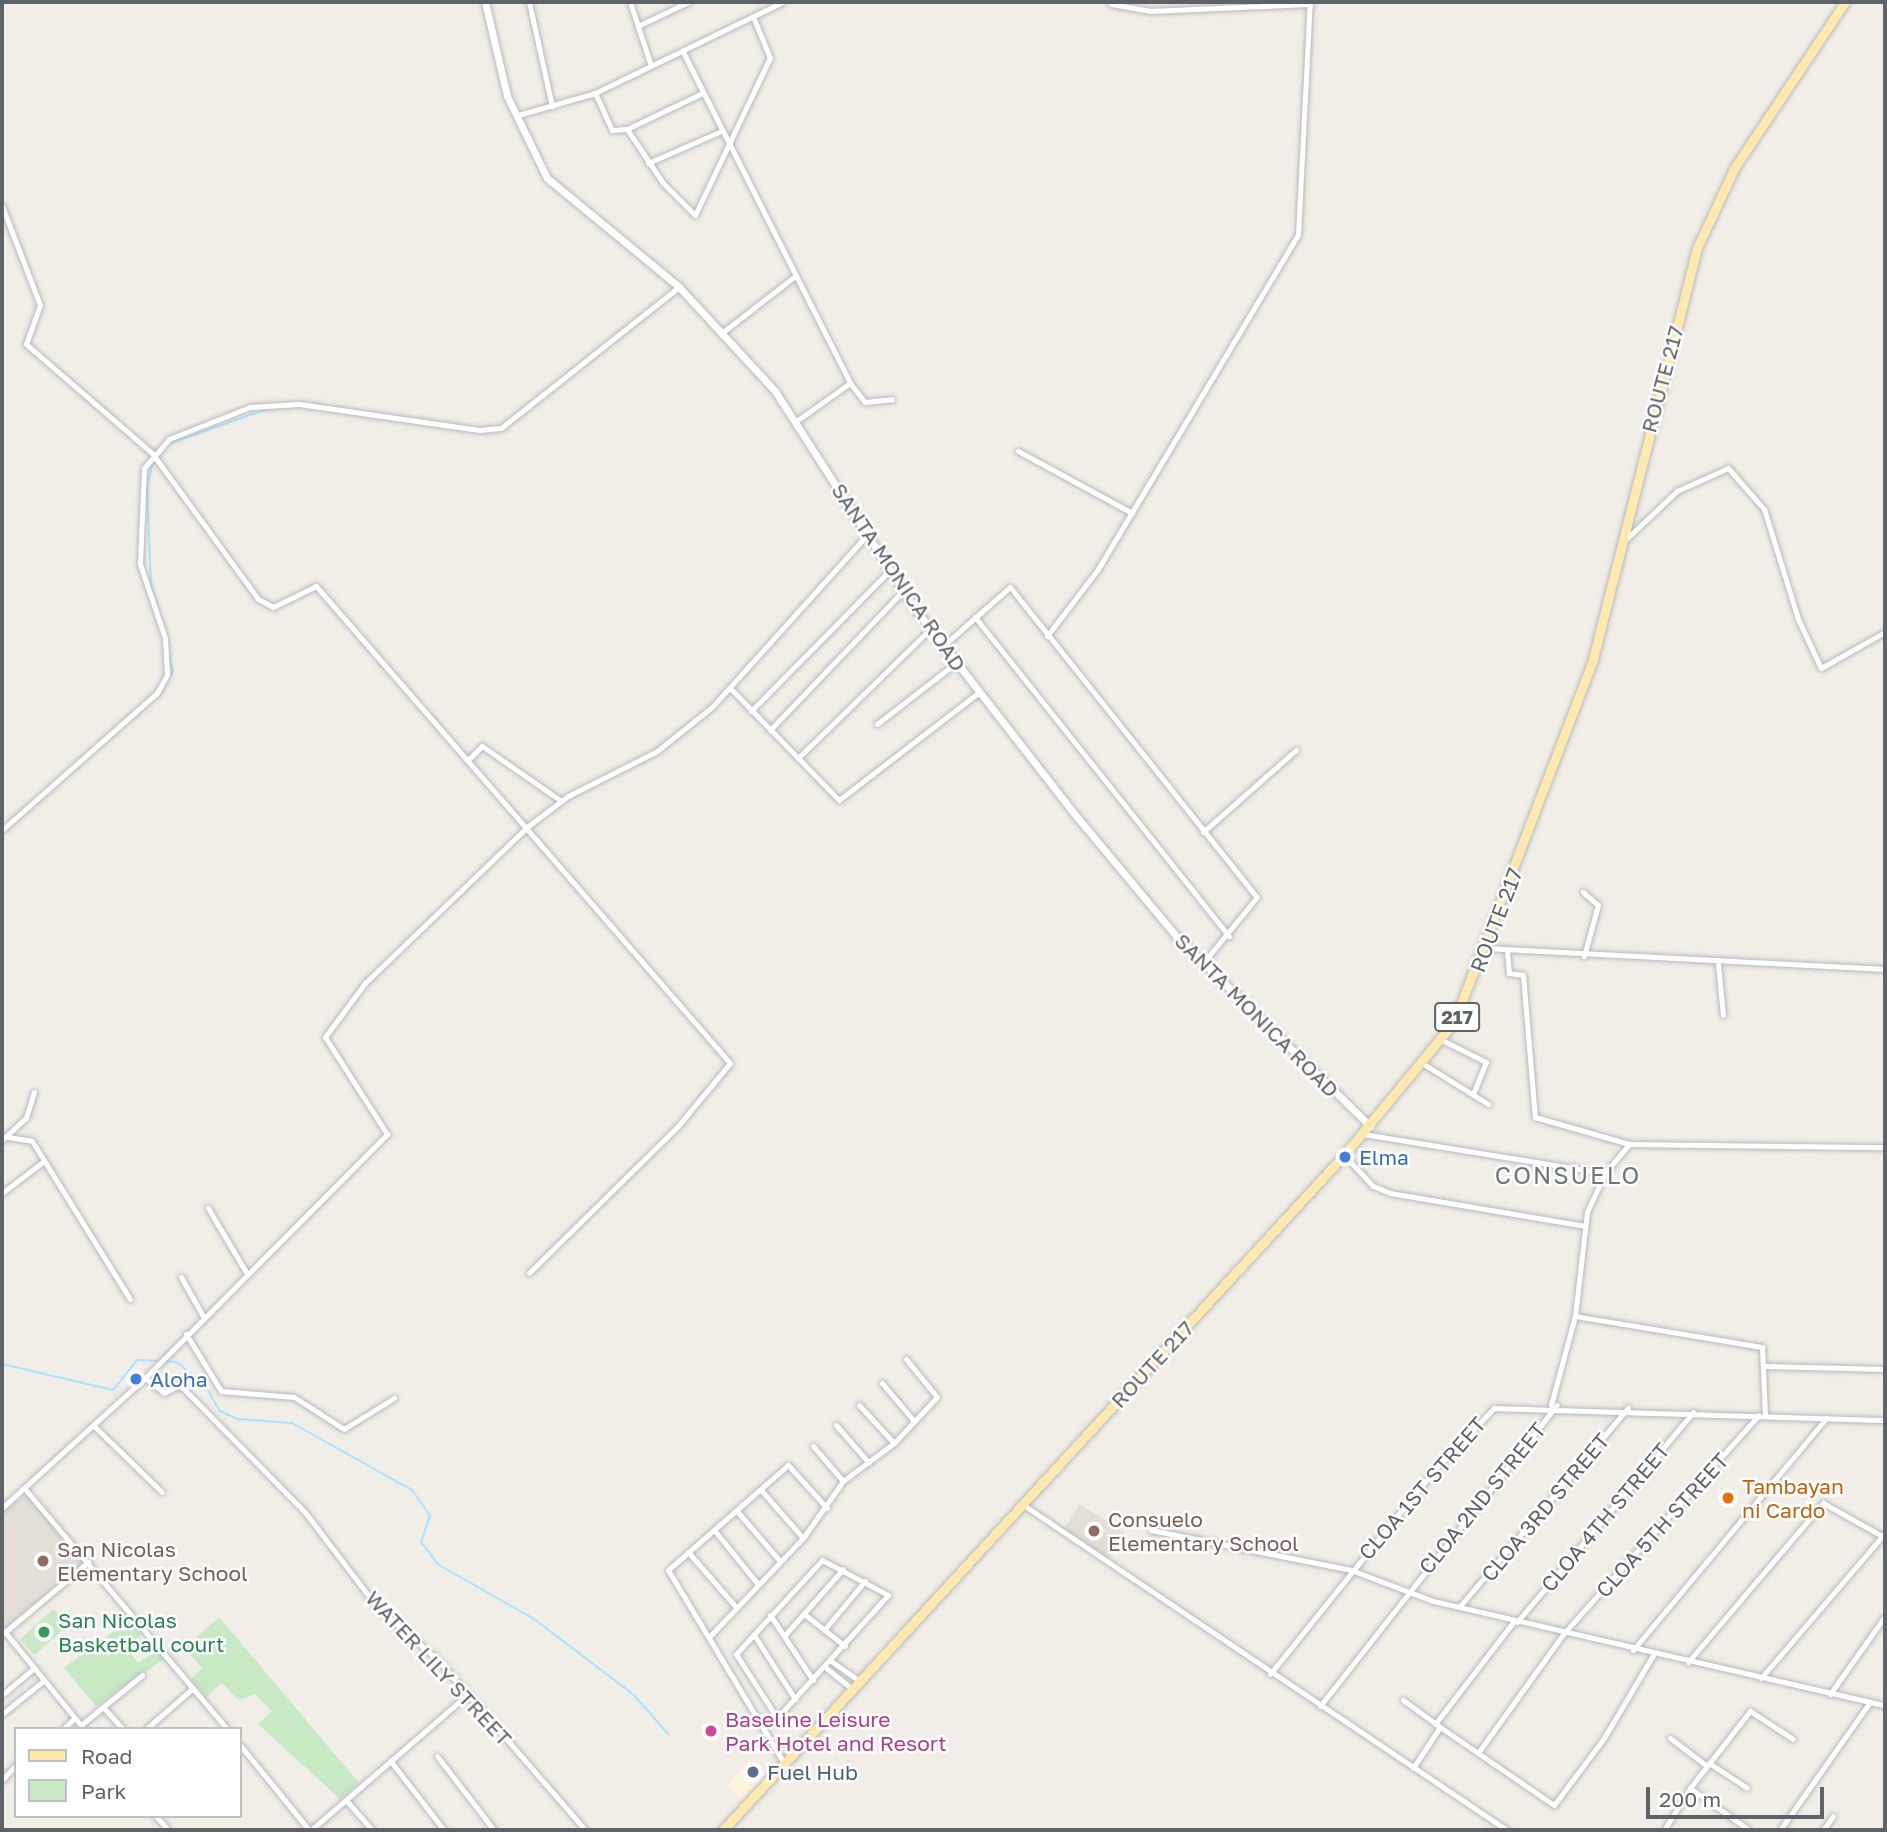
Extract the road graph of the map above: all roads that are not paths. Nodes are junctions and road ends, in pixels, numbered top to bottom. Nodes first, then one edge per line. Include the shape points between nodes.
1 (485, 2) edge
2 (529, 2) edge
3 (630, 2) edge
4 (688, 2) edge
5 (782, 2) edge
6 (1845, 2) edge
7 (1310, 3) edge
8 (1111, 4) dead end
9 (754, 19) junction
10 (638, 26) junction
11 (683, 52) junction
12 (651, 66) junction
13 (594, 93) junction
14 (702, 93) junction
15 (552, 107) junction
16 (518, 115) junction
17 (627, 129) junction
18 (719, 132) junction
19 (728, 149) junction
20 (649, 163) junction
21 (2, 206) edge
22 (794, 277) junction
23 (679, 287) junction
24 (723, 332) junction
25 (850, 383) junction
26 (892, 400) dead end
27 (795, 422) junction
28 (1018, 451) dead end
29 (152, 453) junction
30 (1132, 513) junction
31 (867, 535) junction
32 (1621, 542) junction
33 (890, 570) junction
34 (903, 591) junction
35 (975, 617) junction
36 (930, 629) junction
37 (1885, 632) edge
38 (1047, 636) junction
39 (943, 646) junction
40 (956, 663) junction
41 (731, 689) junction
42 (979, 692) junction
43 (751, 710) junction
44 (877, 724) dead end
45 (770, 730) junction
46 (1296, 750) dead end
47 (799, 758) junction
48 (469, 759) junction
49 (561, 801) junction
50 (527, 827) junction
51 (2, 830) edge
52 (1203, 832) junction
53 (1583, 892) dead end
54 (1229, 936) junction
55 (1485, 948) junction
56 (1507, 951) junction
57 (1584, 957) junction
58 (1203, 963) junction
59 (1718, 964) junction
60 (1885, 968) edge
61 (1723, 1016) dead end
62 (1442, 1040) junction
63 (1422, 1063) junction
64 (34, 1092) dead end
65 (1473, 1095) junction
66 (1488, 1104) dead end
67 (1370, 1126) junction
68 (1363, 1134) junction
69 (8, 1137) junction
70 (2, 1140) edge
71 (1629, 1144) junction
72 (1885, 1147) edge
73 (1345, 1155) junction
74 (44, 1161) junction
75 (1605, 1173) junction
76 (2, 1193) edge
77 (208, 1208) dead end
78 (1585, 1226) junction
79 (246, 1272) junction
80 (529, 1273) dead end
81 (181, 1277) dead end
82 (130, 1299) dead end
83 (203, 1316) junction
84 (1575, 1316) junction
85 (186, 1334) junction
86 (906, 1359) dead end
87 (1766, 1366) junction
88 (1885, 1369) edge
89 (145, 1378) junction
90 (882, 1383) dead end
91 (394, 1398) dead end
92 (859, 1405) dead end
93 (1554, 1405) junction
94 (1629, 1408) junction
95 (1693, 1411) junction
96 (1762, 1416) junction
97 (1826, 1418) junction
98 (1885, 1420) edge
99 (914, 1421) junction
100 (93, 1425) junction
101 (836, 1425) dead end
102 (894, 1443) junction
103 (813, 1446) dead end
104 (869, 1463) junction
105 (843, 1481) junction
106 (25, 1489) junction
107 (761, 1490) junction
108 (162, 1492) dead end
109 (1022, 1504) junction
110 (2, 1507) edge
111 (827, 1508) junction
112 (737, 1511) junction
113 (1151, 1530) dead end
114 (715, 1531) junction
115 (1884, 1534) edge
116 (803, 1538) junction
117 (688, 1552) junction
118 (779, 1560) junction
119 (88, 1562) junction
120 (843, 1569) junction
121 (1351, 1570) junction
122 (865, 1581) junction
123 (757, 1583) junction
124 (1407, 1591) junction
125 (1460, 1606) junction
126 (736, 1607) junction
127 (804, 1614) junction
128 (771, 1615) junction
129 (1885, 1616) edge
130 (1516, 1621) junction
131 (824, 1630) junction
132 (1564, 1633) junction
133 (754, 1635) junction
134 (784, 1636) junction
135 (709, 1637) junction
136 (845, 1646) junction
137 (1633, 1650) junction
138 (1653, 1655) junction
139 (831, 1661) junction
140 (1687, 1662) junction
141 (825, 1667) junction
142 (32, 1670) junction
143 (1270, 1674) junction
144 (142, 1675) dead end
145 (1761, 1678) junction
146 (813, 1680) junction
147 (860, 1681) junction
148 (42, 1682) junction
149 (193, 1688) junction
150 (852, 1689) junction
151 (468, 1694) junction
152 (1830, 1694) junction
153 (2, 1695) edge
154 (796, 1699) junction
155 (1403, 1700) dead end
156 (1870, 1702) junction
157 (1885, 1705) edge
158 (1320, 1706) junction
159 (103, 1707) junction
160 (2, 1714) edge
161 (75, 1718) junction
162 (1437, 1726) junction
163 (65, 1727) edge
164 (82, 1727) edge
165 (121, 1727) edge
166 (148, 1727) edge
167 (225, 1727) edge
168 (1670, 1738) dead end
169 (1793, 1739) dead end
170 (242, 1747) edge
171 (1480, 1750) junction
172 (437, 1756) dead end
173 (392, 1763) junction
174 (784, 1763) junction
175 (1708, 1764) junction
176 (14, 1767) edge
177 (1413, 1768) junction
178 (2, 1780) edge
179 (1690, 1788) junction
180 (1746, 1788) dead end
181 (346, 1800) junction
182 (1833, 1816) dead end
183 (310, 1830) edge
184 (372, 1830) edge
185 (444, 1830) edge
186 (494, 1830) edge
187 (585, 1830) edge
188 (723, 1830) edge
189 (1507, 1830) edge
190 (1664, 1830) edge
191 (1749, 1830) edge
192 (1780, 1830) edge
193 (1824, 1830) edge

1 - 16 street, SANTA MONICA ROAD
2 - 15 street
3 - 10 street
4 - 10 street
5 - 9 street
6 - 32 main road, ROUTE 217 / 217 via 1766,117 1708,222
7 - 8 street via 1149,10
7 - 30 street via 1298,235
9 - 11 street
9 - 19 street via 770,58
10 - 12 street
11 - 12 street
11 - 14 street
12 - 13 street
13 - 15 street
13 - 17 street via 612,130
14 - 17 street
14 - 18 street
15 - 16 street
16 - 23 street, SANTA MONICA ROAD via 550,183
17 - 20 street
18 - 19 street
18 - 20 street
19 - 20 street via 695,215
19 - 22 street
21 - 29 street via 40,305 26,344
22 - 24 street
22 - 25 street
23 - 24 street, SANTA MONICA ROAD
23 - 29 street via 501,428 479,430 287,404 250,407 169,439
24 - 27 street, SANTA MONICA ROAD
25 - 26 street via 864,402
25 - 27 street
27 - 31 street, SANTA MONICA ROAD
28 - 30 street
29 - 48 street via 258,599 273,607 316,586
29 - 51 street via 144,468 140,564 165,638 167,675 157,693
30 - 38 street
31 - 33 street, SANTA MONICA ROAD
31 - 41 street via 771,635
32 - 37 street via 1677,491 1728,468 1764,509 1798,619 1821,668
32 - 55 main road, ROUTE 217 / 217 via 1593,659
33 - 34 street, SANTA MONICA ROAD
33 - 43 street
34 - 36 street, SANTA MONICA ROAD
34 - 45 street
35 - 38 street via 1010,587
35 - 39 street
35 - 54 street
36 - 39 street, SANTA MONICA ROAD
36 - 47 street
38 - 52 street
39 - 40 street, SANTA MONICA ROAD
40 - 42 street, SANTA MONICA ROAD
40 - 44 street
41 - 43 street
41 - 49 street via 657,751
42 - 47 street via 843,799 834,799
42 - 58 street, SANTA MONICA ROAD
43 - 45 street
45 - 47 street
46 - 52 street
48 - 49 street via 482,746
48 - 50 street
49 - 50 street
50 - 79 street via 389,957 325,1033 387,1134
50 - 80 street via 730,1063 687,1116
52 - 54 street via 1257,897
53 - 57 street via 1598,905
54 - 58 street
55 - 56 street
55 - 62 main road, ROUTE 217 / 217
56 - 57 street
56 - 71 street via 1510,973 1523,975 1535,1117
57 - 59 street
58 - 67 street, SANTA MONICA ROAD
59 - 60 street
59 - 61 street
62 - 63 main road, ROUTE 217 / 217
62 - 65 street via 1486,1062
63 - 65 street
63 - 67 main road, ROUTE 217 / 217
64 - 69 street via 26,1118
65 - 66 street
67 - 68 main road, ROUTE 217 / 217
68 - 73 main road, ROUTE 217 / 217
68 - 75 street
69 - 70 street
69 - 74 street via 32,1141
71 - 72 street
71 - 75 street
73 - 78 street via 1373,1186 1390,1193
73 - 109 main road, ROUTE 217 / 217
74 - 76 street
74 - 82 street
75 - 78 street
77 - 79 street
78 - 84 street
79 - 83 street
81 - 83 street
83 - 85 street
84 - 87 street via 1762,1347
84 - 93 street
85 - 89 street
85 - 91 street via 220,1391 294,1397 344,1429
86 - 99 street via 937,1397
87 - 88 street
87 - 96 street
89 - 100 street
89 - 151 street, WATER LILY STREET via 164,1393 180,1385 304,1511 383,1614
90 - 99 street
92 - 102 street
93 - 94 street
93 - 121 street, CLOA 1ST STREET via 1494,1408
93 - 124 street, CLOA 2ND STREET
94 - 95 street
94 - 125 street, CLOA 3RD STREET
95 - 96 street
95 - 130 street, CLOA 4TH STREET
96 - 97 street
96 - 132 street, CLOA 5TH STREET
97 - 98 street
97 - 137 street
99 - 102 street
100 - 106 street
100 - 108 street
101 - 104 street
102 - 104 street
103 - 105 street
104 - 105 street
105 - 111 street
106 - 110 street
106 - 119 street
107 - 111 street via 788,1465
107 - 112 street
107 - 116 street
109 - 143 street
109 - 147 main road, ROUTE 217 / 217
111 - 116 street
112 - 114 street
112 - 118 street
113 - 121 street
114 - 117 street
114 - 123 street
115 - 140 street via 1823,1503
115 - 145 street
116 - 118 street
117 - 126 street
117 - 135 street via 668,1570
118 - 123 street
119 - 142 street via 5,1632
119 - 149 street
120 - 122 street
120 - 127 street
120 - 128 street via 819,1561
121 - 124 street
121 - 143 street, CLOA 1ST STREET
122 - 131 street
122 - 136 street via 888,1595
123 - 126 street
124 - 125 street
124 - 158 street, CLOA 2ND STREET
125 - 130 street
126 - 135 street
127 - 131 street
127 - 134 street
128 - 133 street
128 - 134 street
129 - 152 street
130 - 132 street
130 - 162 street, CLOA 4TH STREET
131 - 136 street
132 - 137 street
132 - 171 street, CLOA 5TH STREET
133 - 154 street
133 - 154 street via 736,1654 767,1704 780,1718
134 - 146 street
135 - 174 street
136 - 139 street
137 - 138 street
138 - 140 street
138 - 171 street via 1604,1738 1554,1805
139 - 141 street
139 - 147 street
140 - 145 street
141 - 146 street
141 - 150 street
142 - 148 street
142 - 153 street
143 - 158 street
144 - 159 street
145 - 152 street
146 - 154 street
147 - 150 main road, ROUTE 217 / 217
148 - 160 street
148 - 161 street
149 - 166 street
149 - 167 street
150 - 174 main road, ROUTE 217 / 217
151 - 173 street
151 - 187 street, WATER LILY STREET
152 - 156 street
155 - 162 street
156 - 157 street
156 - 192 street
158 - 177 street
159 - 164 street
159 - 165 street
161 - 163 street
161 - 164 street
162 - 171 street
162 - 177 street, CLOA 4TH STREET
168 - 175 street
169 - 175 street via 1750,1711
170 - 183 street
172 - 186 street
173 - 181 street
173 - 185 street
174 - 188 main road, ROUTE 217 / 217
175 - 179 street
175 - 180 street
176 - 178 street
177 - 189 street
179 - 190 street
179 - 191 street
181 - 183 street
181 - 184 street
182 - 193 street

